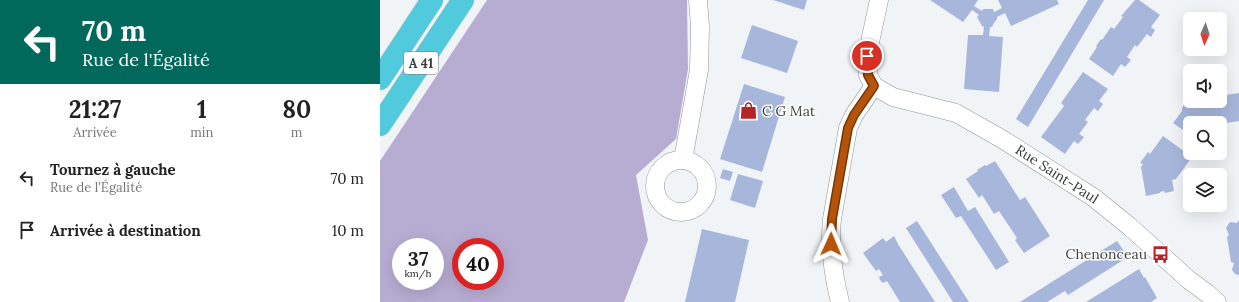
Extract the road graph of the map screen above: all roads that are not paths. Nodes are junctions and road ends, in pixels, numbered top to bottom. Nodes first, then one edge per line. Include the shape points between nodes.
1 (432, 0) edge
2 (463, 0) edge
3 (698, 0) edge
4 (879, 0) edge
5 (380, 78) edge
6 (874, 86) junction
7 (380, 125) edge
8 (683, 160) dead end
9 (840, 302) edge
10 (1217, 302) edge

1 - 5 highway, A 41
2 - 7 highway, A 41
3 - 8 street via 699,70
4 - 6 street via 867,56 868,75
6 - 9 street via 848,128 832,219 833,272
6 - 10 street, Rue Saint-Paul via 893,97 956,113 1002,139 1093,197

